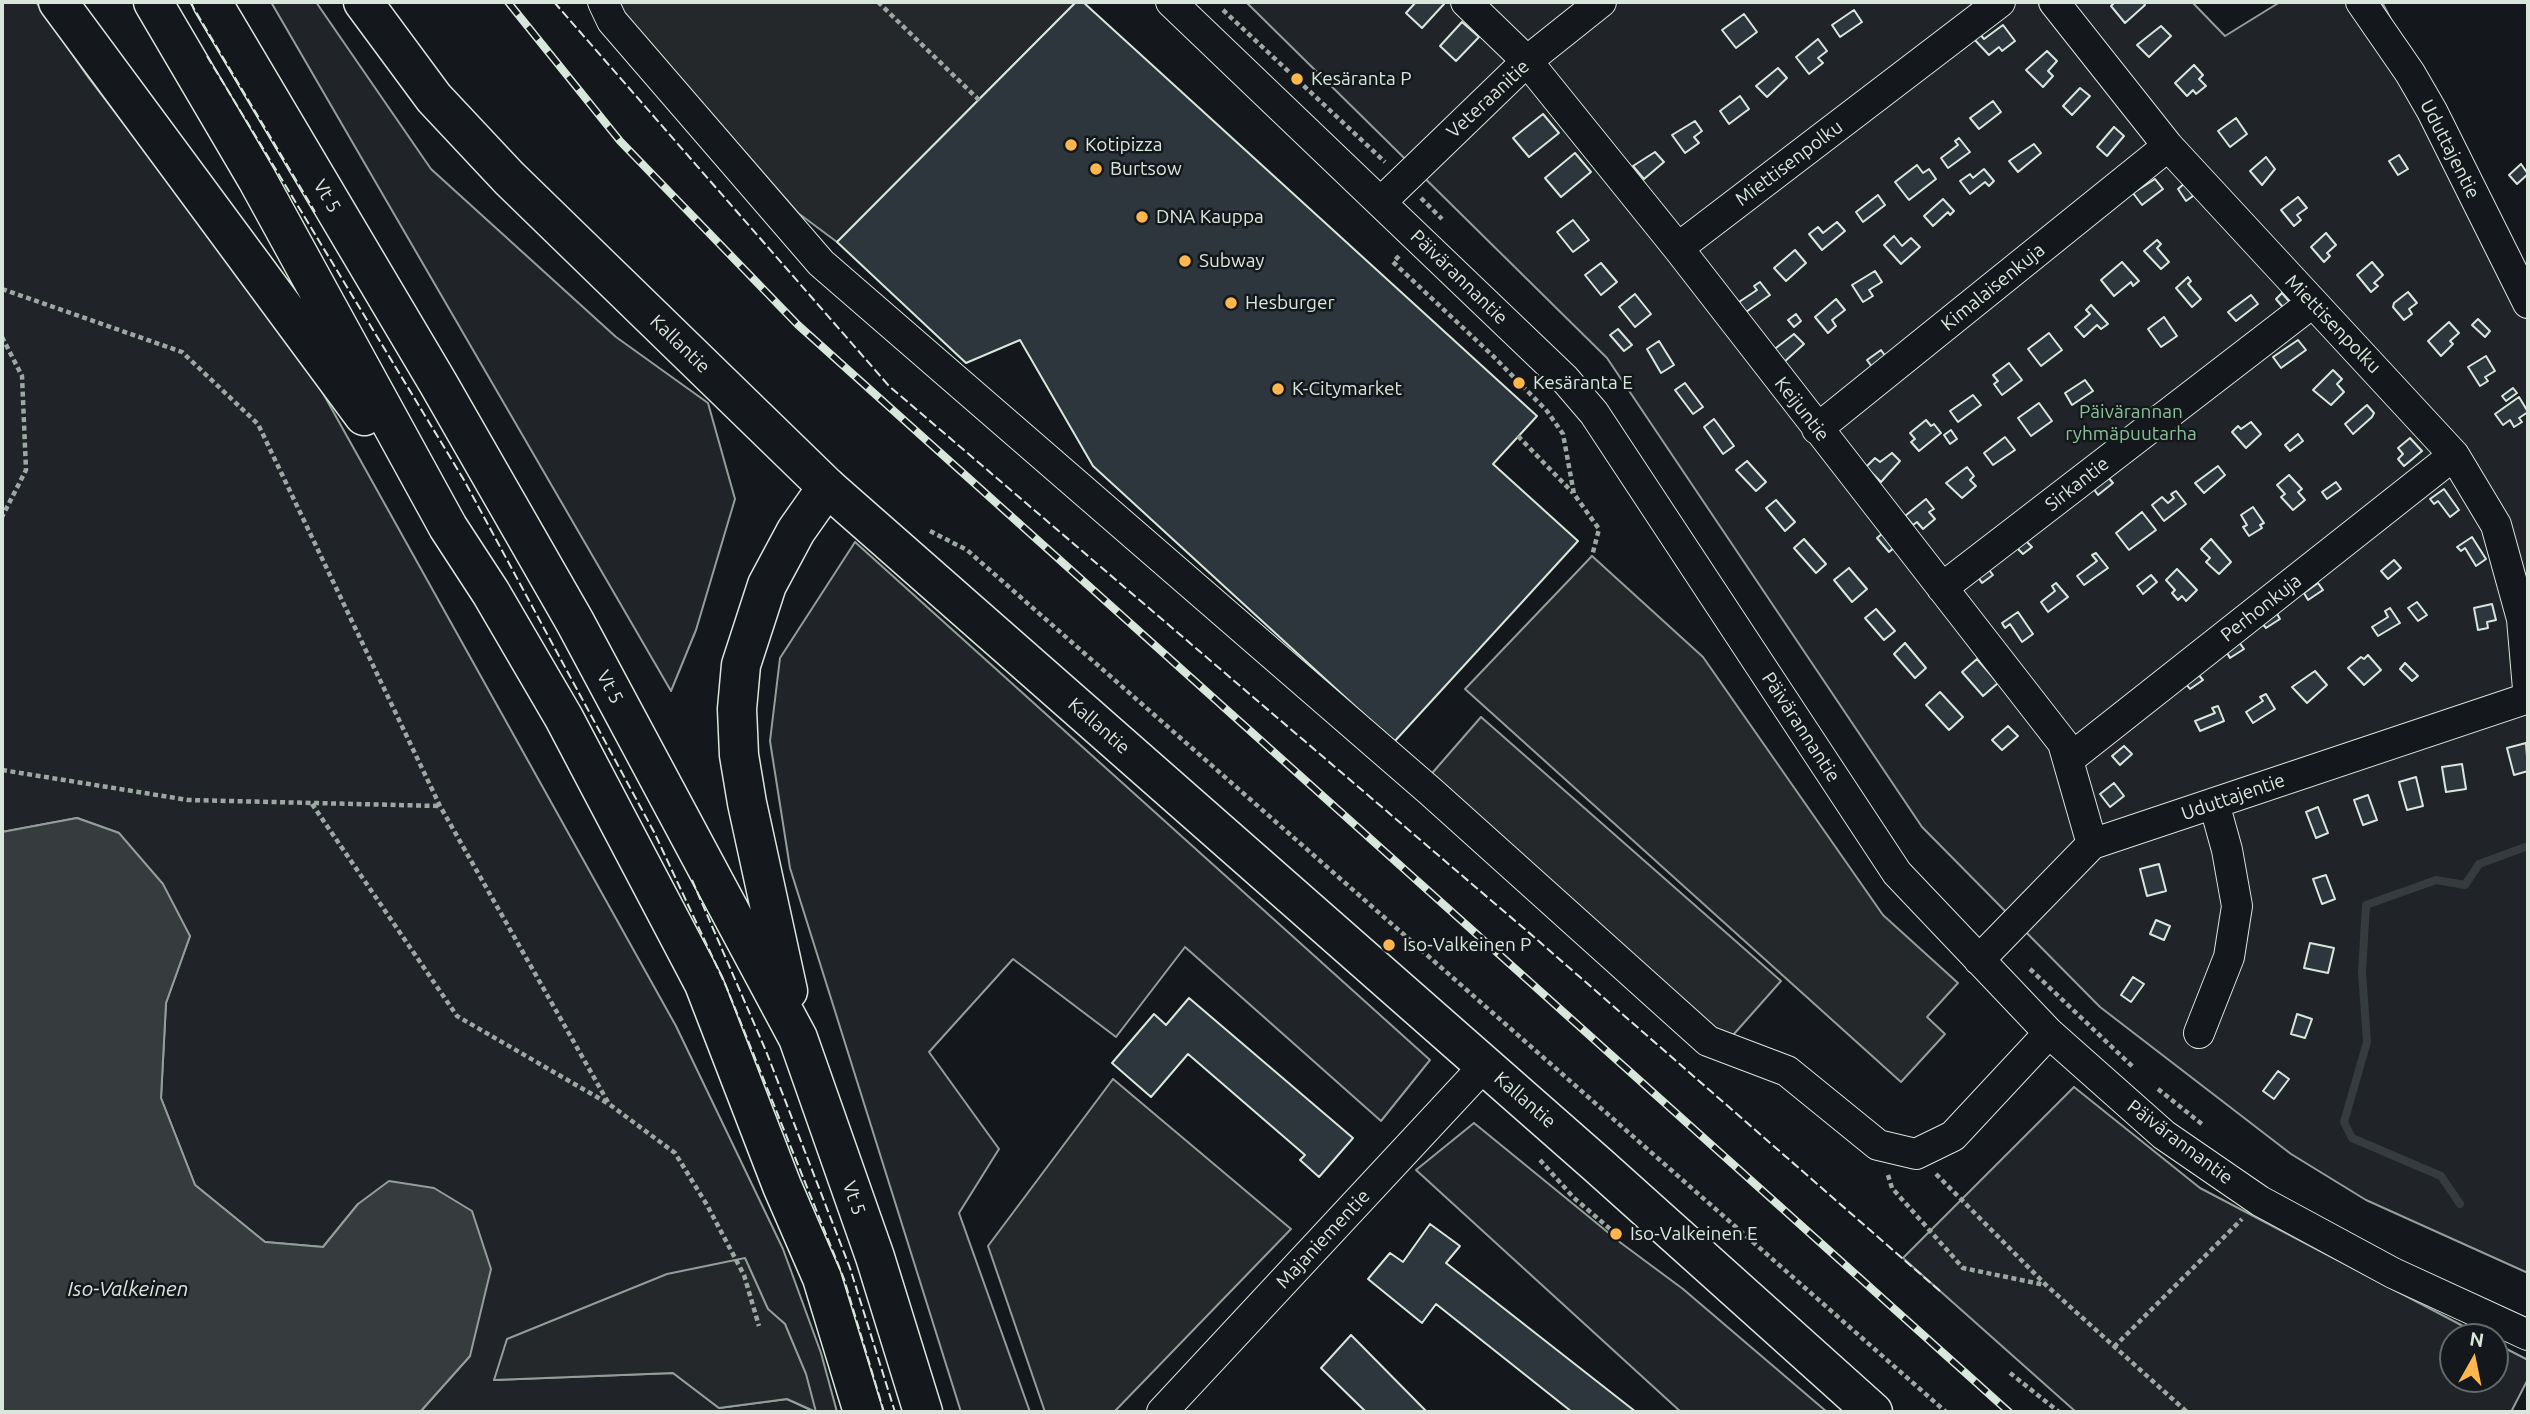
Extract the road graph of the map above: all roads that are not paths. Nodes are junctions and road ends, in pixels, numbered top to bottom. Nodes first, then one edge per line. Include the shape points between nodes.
1 (58, 2) edge
2 (153, 2) edge
3 (212, 2) edge
4 (362, 2) edge
5 (603, 2) edge
6 (1171, 2) edge
7 (1466, 2) edge
8 (1601, 2) edge
9 (2000, 2) edge
10 (2054, 2) edge
11 (2361, 2) edge
12 (1527, 61) junction
13 (2168, 146) junction
14 (1381, 202) junction
15 (1678, 248) junction
16 (2312, 303) junction
17 (2528, 303) edge
18 (1817, 429) junction
19 (2454, 455) junction
20 (827, 487) junction
21 (448, 527) junction
22 (1942, 588) junction
23 (2528, 689) edge
24 (2528, 698) edge
25 (2068, 760) junction
26 (2214, 803) junction
27 (2092, 844) junction
28 (1988, 950) junction
29 (2199, 1033) dead end
30 (2049, 1034) junction
31 (798, 1038) junction
32 (1485, 1065) junction
33 (2528, 1335) edge
34 (863, 1412) edge
35 (923, 1412) edge
36 (1162, 1412) edge
37 (1873, 1412) edge

1 - 21 main road
2 - 21 main road via 257,179
3 - 31 main road, Vt 5 via 575,622
4 - 20 main road, Kallantie via 434,97 509,178
5 - 30 street via 611,21 821,263 1430,791 1708,1041 1787,1071 1878,1145 1916,1154 1953,1136
6 - 14 street, Päivärannantie
7 - 12 street, Keijuntie
8 - 12 street, Veteraanitie
9 - 15 street, Miettisenpolku
10 - 13 street, Miettisenpolku
11 - 17 street, Uduttajentie via 2432,111
12 - 14 street, Veteraanitie
12 - 15 street, Keijuntie
13 - 16 street, Miettisenpolku
13 - 18 street, Kimalaisenkuja
14 - 28 street, Päivärannantie via 1564,378 1594,413 1897,873
15 - 18 street, Keijuntie
16 - 19 street, Miettisenpolku
16 - 22 street, Sirkantie
18 - 22 street, Keijuntie
19 - 23 street, Miettisenpolku via 2496,525 2522,620
19 - 25 street, Perhonkuja
20 - 31 main road via 767,585 741,665 737,709 738,755
20 - 32 main road, Kallantie
21 - 34 main road via 564,719 704,984 822,1278
22 - 25 street, Keijuntie via 2063,743
24 - 26 street, Uduttajentie
25 - 27 street, Keijuntie
26 - 27 street, Uduttajentie
26 - 29 street via 2237,906 2229,957
27 - 28 street, Uduttajentie
28 - 30 street, Päivärannantie
30 - 33 street, Päivärannantie via 2164,1135 2260,1201 2393,1273
31 - 35 main road, Vt 5
32 - 36 street, Majaniementie
32 - 37 main road, Kallantie

